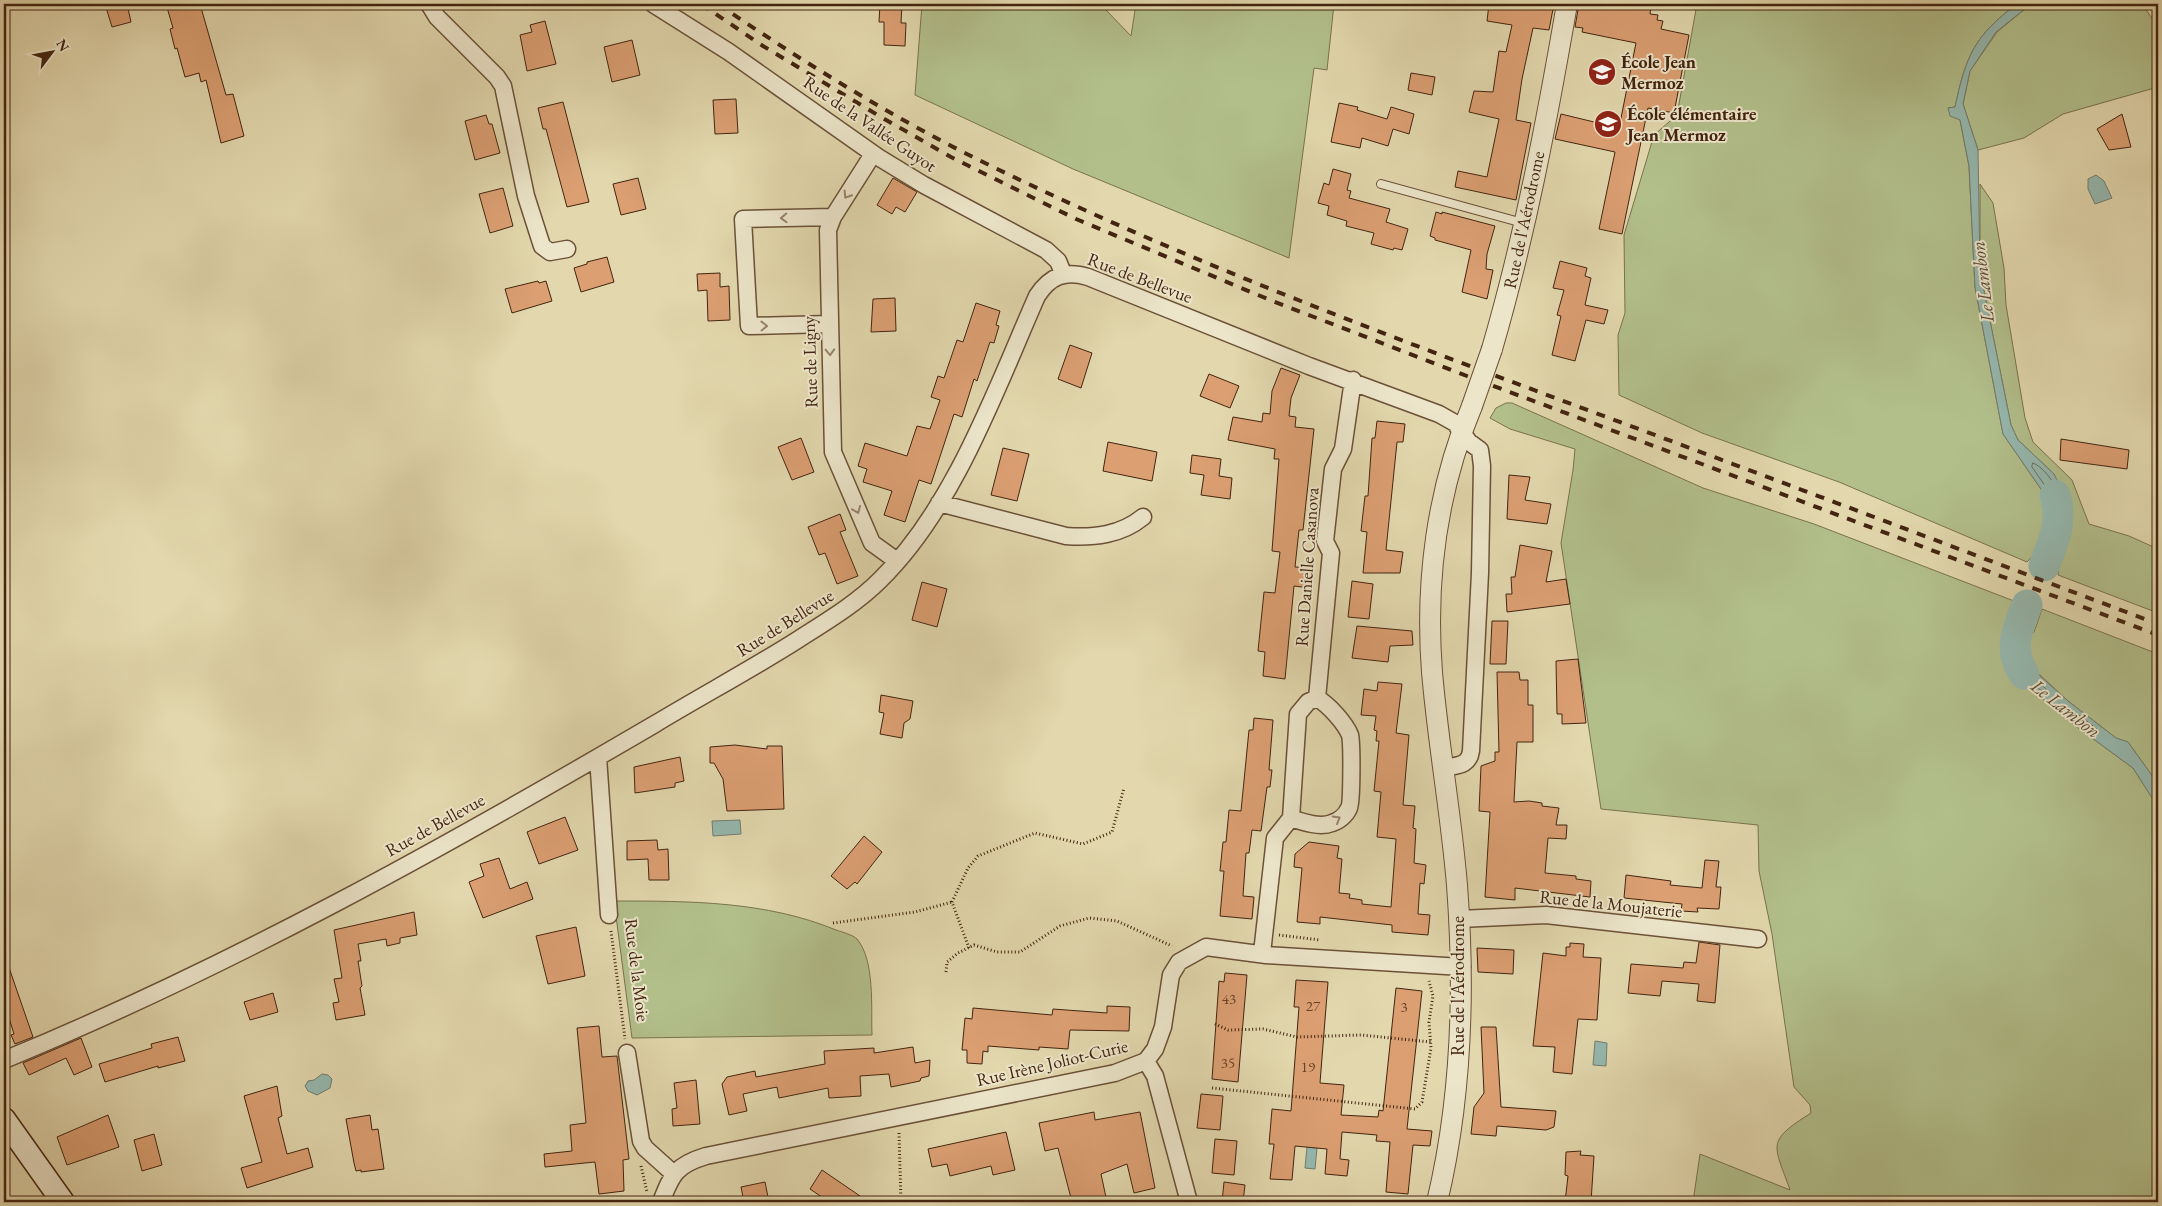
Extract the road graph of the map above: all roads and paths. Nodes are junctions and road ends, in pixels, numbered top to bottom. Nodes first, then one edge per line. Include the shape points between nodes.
1 (429, 4) edge
2 (653, 4) edge
3 (1567, 4) edge
4 (2149, 4) edge
5 (2158, 17) edge
6 (873, 154) junction
7 (1381, 184) dead end
8 (833, 217) junction
9 (1523, 223) junction
10 (567, 249) dead end
11 (1063, 273) junction
12 (829, 324) junction
13 (1352, 380) junction
14 (1462, 430) junction
15 (939, 503) junction
16 (1143, 517) dead end
17 (898, 561) junction
18 (1317, 698) junction
19 (598, 757) junction
20 (1444, 768) junction
21 (1124, 788) dead end
22 (1291, 818) junction
23 (952, 902) junction
24 (609, 915) joint
25 (1459, 919) junction
26 (833, 922) dead end
27 (1266, 933) junction
28 (1758, 940) dead end
29 (1325, 941) dead end
30 (1179, 943) dead end
31 (1173, 947) junction
32 (969, 948) junction
33 (1168, 951) dead end
34 (1262, 953) junction
35 (1430, 965) junction
36 (1462, 967) junction
37 (946, 972) dead end
38 (1215, 1024) dead end
39 (1431, 1042) junction
40 (627, 1052) joint
41 (4, 1060) edge
42 (1146, 1061) junction
43 (1212, 1088) dead end
44 (4, 1119) edge
45 (898, 1125) junction
46 (908, 1130) dead end
47 (889, 1134) dead end
48 (645, 1148) junction
49 (674, 1174) junction
50 (647, 1193) dead end
51 (1188, 1198) edge
52 (63, 1202) edge
53 (661, 1202) edge
54 (901, 1202) edge
55 (1437, 1202) edge

1 - 10 street via 437,17 503,86 526,196 542,246 550,252
2 - 6 street, Rue de la Vallée Guyot via 729,52
3 - 9 street, Rue de l'Aérodrome
4 - 5 path
6 -> 8 street, Rue de Ligny
6 - 11 street, Rue de la Vallée Guyot via 1046,250 1058,260
7 - 9 lane
8 - 12 street, Rue de Ligny via 828,230
8 -> 12 street via 743,220 749,326
9 - 14 street, Rue de l'Aérodrome, bridge via 1516,263 1492,349
11 - 13 street, Rue de Bellevue via 1088,277 1309,366
11 - 15 street, Rue de Bellevue via 1047,283 1037,296 967,452
12 -> 17 street, Rue de Ligny via 833,452 872,543
13 - 14 street, Rue de Bellevue via 1439,414
13 - 18 street, Rue Danielle Casanova via 1343,449 1333,469 1325,541 1331,553
14 - 20 street, Rue de l'Aérodrome via 1442,500 1431,582 1432,671
14 - 20 street via 1469,442 1480,450 1482,466 1472,750 1466,763
15 - 16 street via 1080,537 1124,530
15 - 17 street, Rue de Bellevue
17 - 19 street, Rue de Bellevue via 880,581 830,620
18 - 22 street via 1308,702 1298,714
22 -> 18 street via 1333,823 1350,807 1352,743 1349,733 1325,703
19 - 24 street, Rue de la Moie
19 - 41 street, Rue de Bellevue via 307,918 100,1018
20 - 25 street, Rue de l'Aérodrome
21 - 23 path via 1112,832 1083,844 1035,833 978,856 968,868
22 - 27 street via 1275,838
23 - 26 path via 915,912
23 - 32 path
24 - 40 path, Rue de la Moie
25 - 28 street, Rue de la Moujaterie via 1546,916
25 - 36 street, Rue de l'Aérodrome
27 - 29 path
27 - 34 street
30 - 31 path
31 - 32 path via 1117,921 1089,918 1060,926 1020,952 997,952 974,945
31 - 33 path
32 - 37 path via 947,962
34 - 35 street, Rue Irène Joliot-Curie
34 - 42 street, Rue Irène Joliot-Curie via 1206,947 1179,962 1171,975 1163,1027 1155,1049
35 - 36 street, Rue Irène Joliot-Curie
35 - 39 path
36 - 55 street, Rue de l'Aérodrome via 1454,1109
38 - 39 path via 1228,1030 1263,1029 1297,1037 1361,1035
39 - 43 path via 1422,1102 1416,1109
40 - 48 street via 638,1133
42 - 45 street, Rue Irène Joliot-Curie via 1115,1073
42 - 51 street via 1155,1076
44 - 52 main road
45 - 46 path
45 - 47 path
45 - 49 street, Rue Irène Joliot-Curie via 706,1156 689,1161
45 - 54 path
48 - 49 street
48 - 50 path via 639,1155
49 - 53 street, Rue Irène Joliot-Curie

